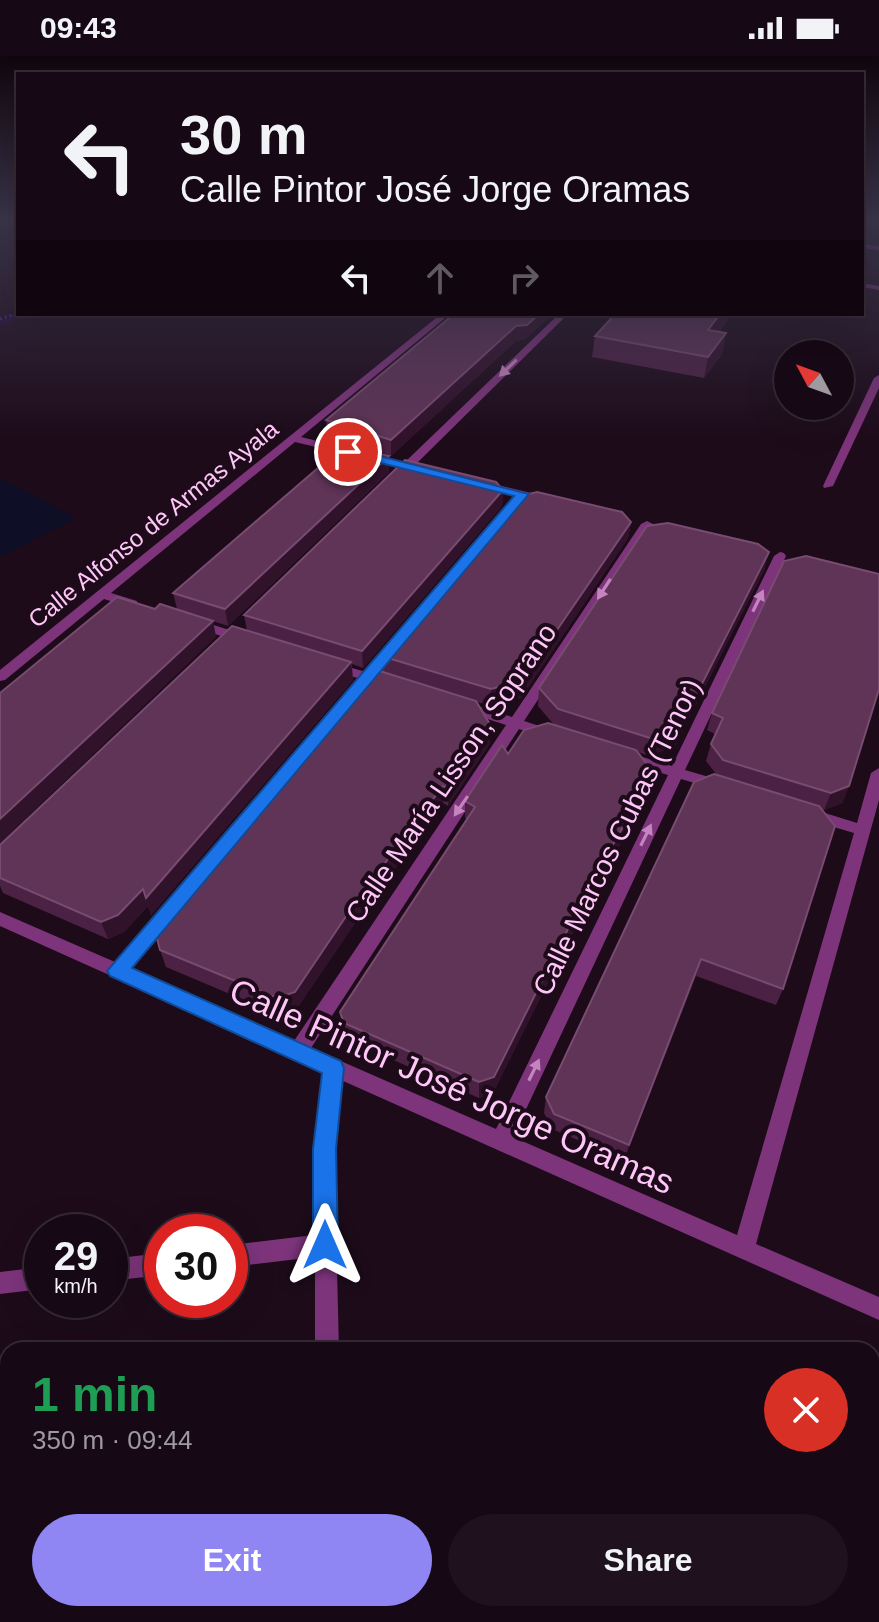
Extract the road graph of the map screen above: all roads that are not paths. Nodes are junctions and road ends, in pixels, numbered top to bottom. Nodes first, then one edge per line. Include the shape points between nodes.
1 (444, 316) edge
2 (562, 316) edge
3 (879, 378) edge
4 (871, 404) edge
5 (293, 438) junction
6 (407, 466) junction
7 (433, 472) edge
8 (463, 479) edge
9 (390, 482) edge
10 (828, 486) dead end
11 (522, 494) junction
12 (564, 504) edge
13 (508, 511) edge
14 (647, 524) edge
15 (780, 556) dead end
16 (101, 594) junction
17 (144, 608) edge
18 (173, 617) edge
19 (243, 623) edge
20 (226, 640) junction
21 (260, 643) edge
22 (320, 662) edge
23 (371, 671) junction
24 (0, 677) edge
25 (401, 687) edge
26 (355, 691) edge
27 (452, 703) edge
28 (516, 723) junction
29 (566, 739) edge
30 (610, 752) edge
31 (676, 773) junction
32 (879, 773) edge
33 (728, 789) edge
34 (795, 810) edge
35 (862, 830) junction
36 (176, 902) edge
37 (0, 919) edge
38 (118, 971) junction
39 (298, 1051) junction
40 (333, 1068) junction
41 (501, 1140) junction
42 (325, 1245) junction
43 (744, 1248) junction
44 (248, 1254) edge
45 (24, 1280) edge
46 (0, 1283) edge
47 (879, 1309) edge
48 (327, 1342) edge

1 - 5 street, Calle Alfonso de Armas Ayala
2 -> 6 street
3 - 4 street
4 - 10 street
5 - 6 street
5 - 16 street, Calle Alfonso de Armas Ayala
6 - 7 street
6 - 9 street
8 - 11 street
11 - 12 street
11 - 13 street
14 -> 28 street, Calle María Lisson, Soprano
31 -> 15 street, Calle Marcos Cubas (Tenor)
16 - 17 street
16 - 24 street, Calle Alfonso de Armas Ayala
18 - 20 street
19 - 20 street
20 - 21 street
22 - 23 street
23 - 25 street
23 - 26 street
27 - 28 street
28 - 29 street
28 -> 39 street, Calle María Lisson, Soprano
30 - 31 street
31 - 33 street
41 -> 31 street, Calle Marcos Cubas (Tenor)
32 - 35 street
34 - 35 street
35 - 43 street
36 - 38 street
37 - 38 street, Calle Pintor José Jorge Oramas
38 - 39 street, Calle Pintor José Jorge Oramas
39 - 40 street, Calle Pintor José Jorge Oramas
40 - 41 street, Calle Pintor José Jorge Oramas
40 - 42 street via 324,1149
41 - 43 street, Calle Pintor José Jorge Oramas
42 - 44 street
42 - 48 street
43 - 47 street, Calle Pintor José Jorge Oramas
45 - 46 street

